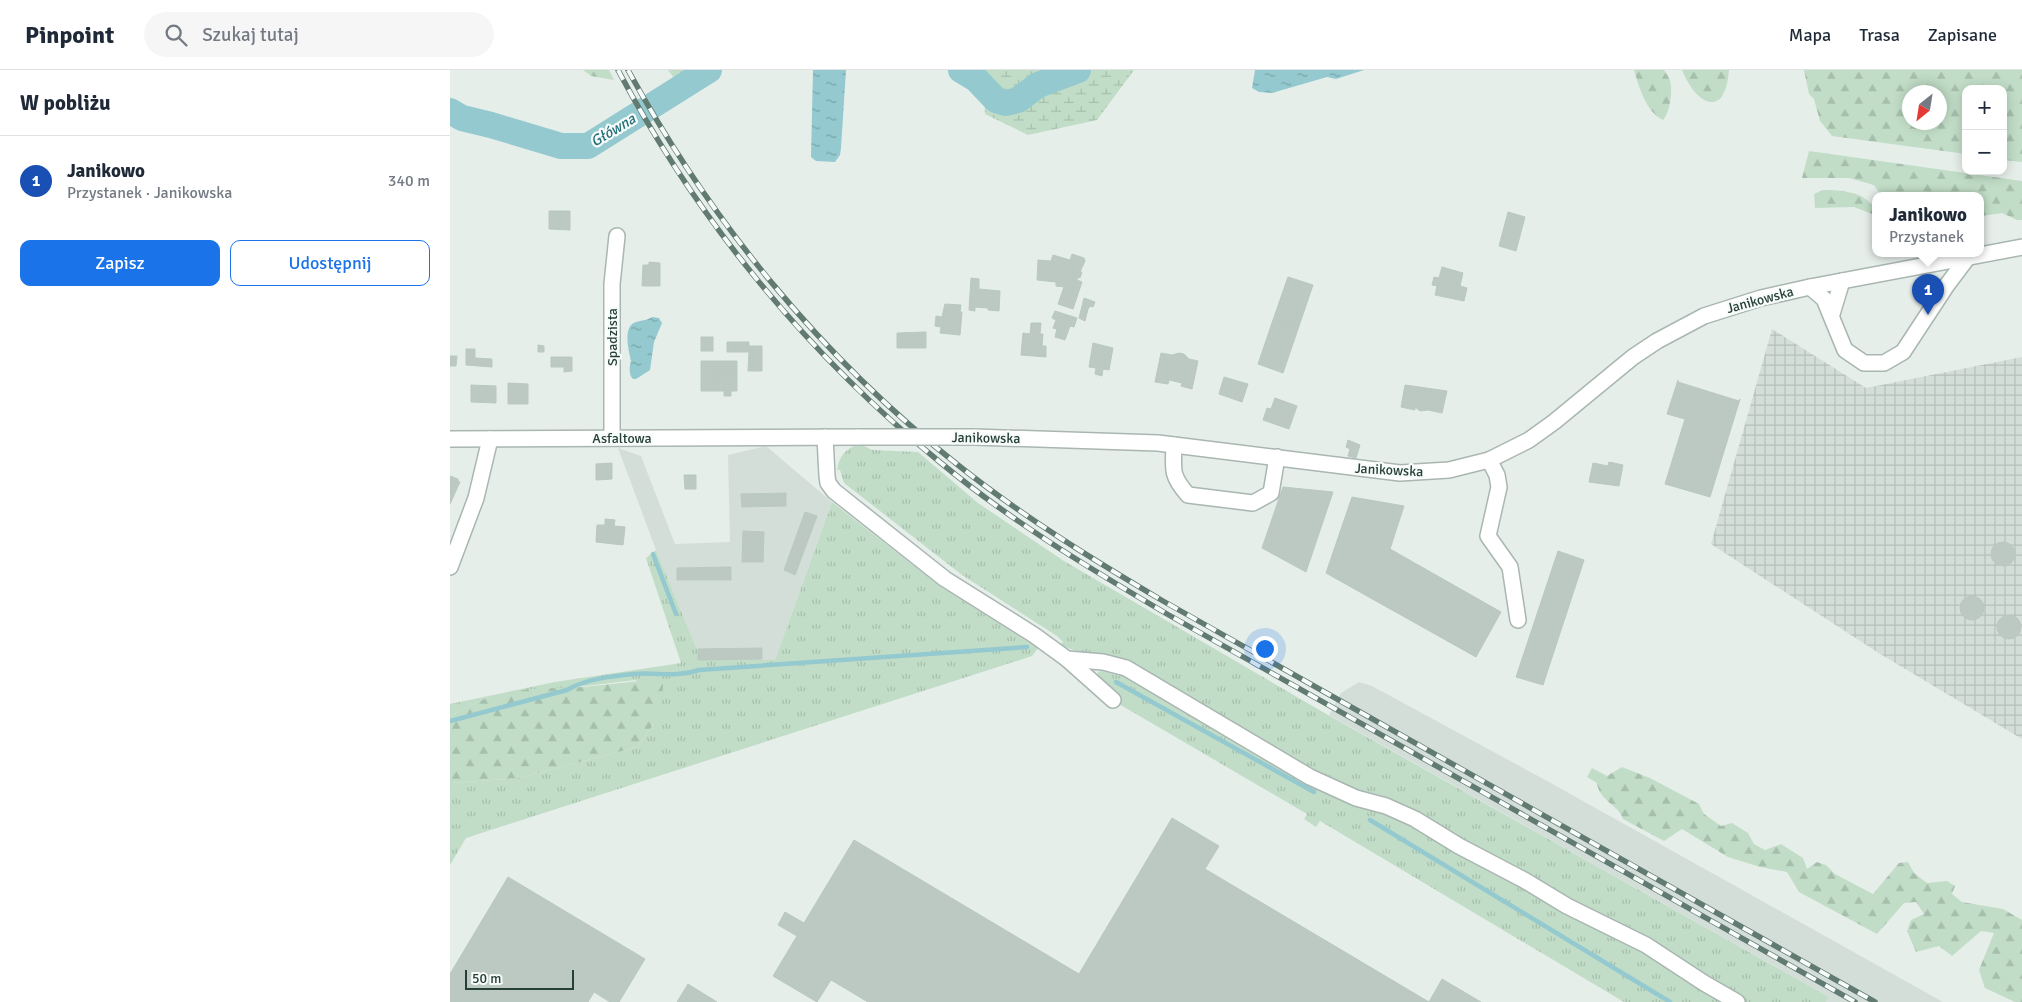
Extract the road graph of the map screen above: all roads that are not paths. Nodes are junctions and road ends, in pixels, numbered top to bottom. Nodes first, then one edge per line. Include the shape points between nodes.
1 (617, 236) dead end
2 (2022, 247) edge
3 (1984, 254) edge
4 (1968, 257) joint
5 (1842, 281) junction
6 (1810, 287) junction
7 (1832, 314) junction
8 (794, 437) joint
9 (825, 437) junction
10 (612, 438) junction
11 (490, 439) junction
12 (450, 440) edge
13 (1174, 445) junction
14 (1277, 457) junction
15 (1490, 460) junction
16 (450, 567) edge
17 (1518, 620) dead end
18 (1067, 660) junction
19 (1113, 700) dead end
20 (1737, 1002) edge

1 - 10 street, Spadzista via 612,284
2 - 3 street, Janikowska
4 - 5 street, Janikowska
4 - 7 street via 1903,352 1884,364 1864,363 1845,350
5 - 6 street, Janikowska
5 - 7 street
6 - 7 street via 1824,299
6 - 15 street, Janikowska via 1704,316 1657,341 1613,372 1535,436
8 - 9 street, Janikowska
8 - 10 street, Asfaltowa
9 - 13 street, Janikowska, bridge via 974,437
9 - 18 street via 828,483 834,490 945,578
10 - 11 street, Asfaltowa
11 - 12 street, Asfaltowa
11 - 16 street via 476,498
13 - 14 street, Janikowska
13 - 14 street via 1176,481 1188,495 1253,503 1271,493
14 - 15 street, Janikowska via 1400,473 1449,470
15 - 17 street via 1499,487 1488,536 1510,567
18 - 19 street
18 - 20 street via 1103,662 1126,668 1310,777 1415,819 1567,906 1646,945

